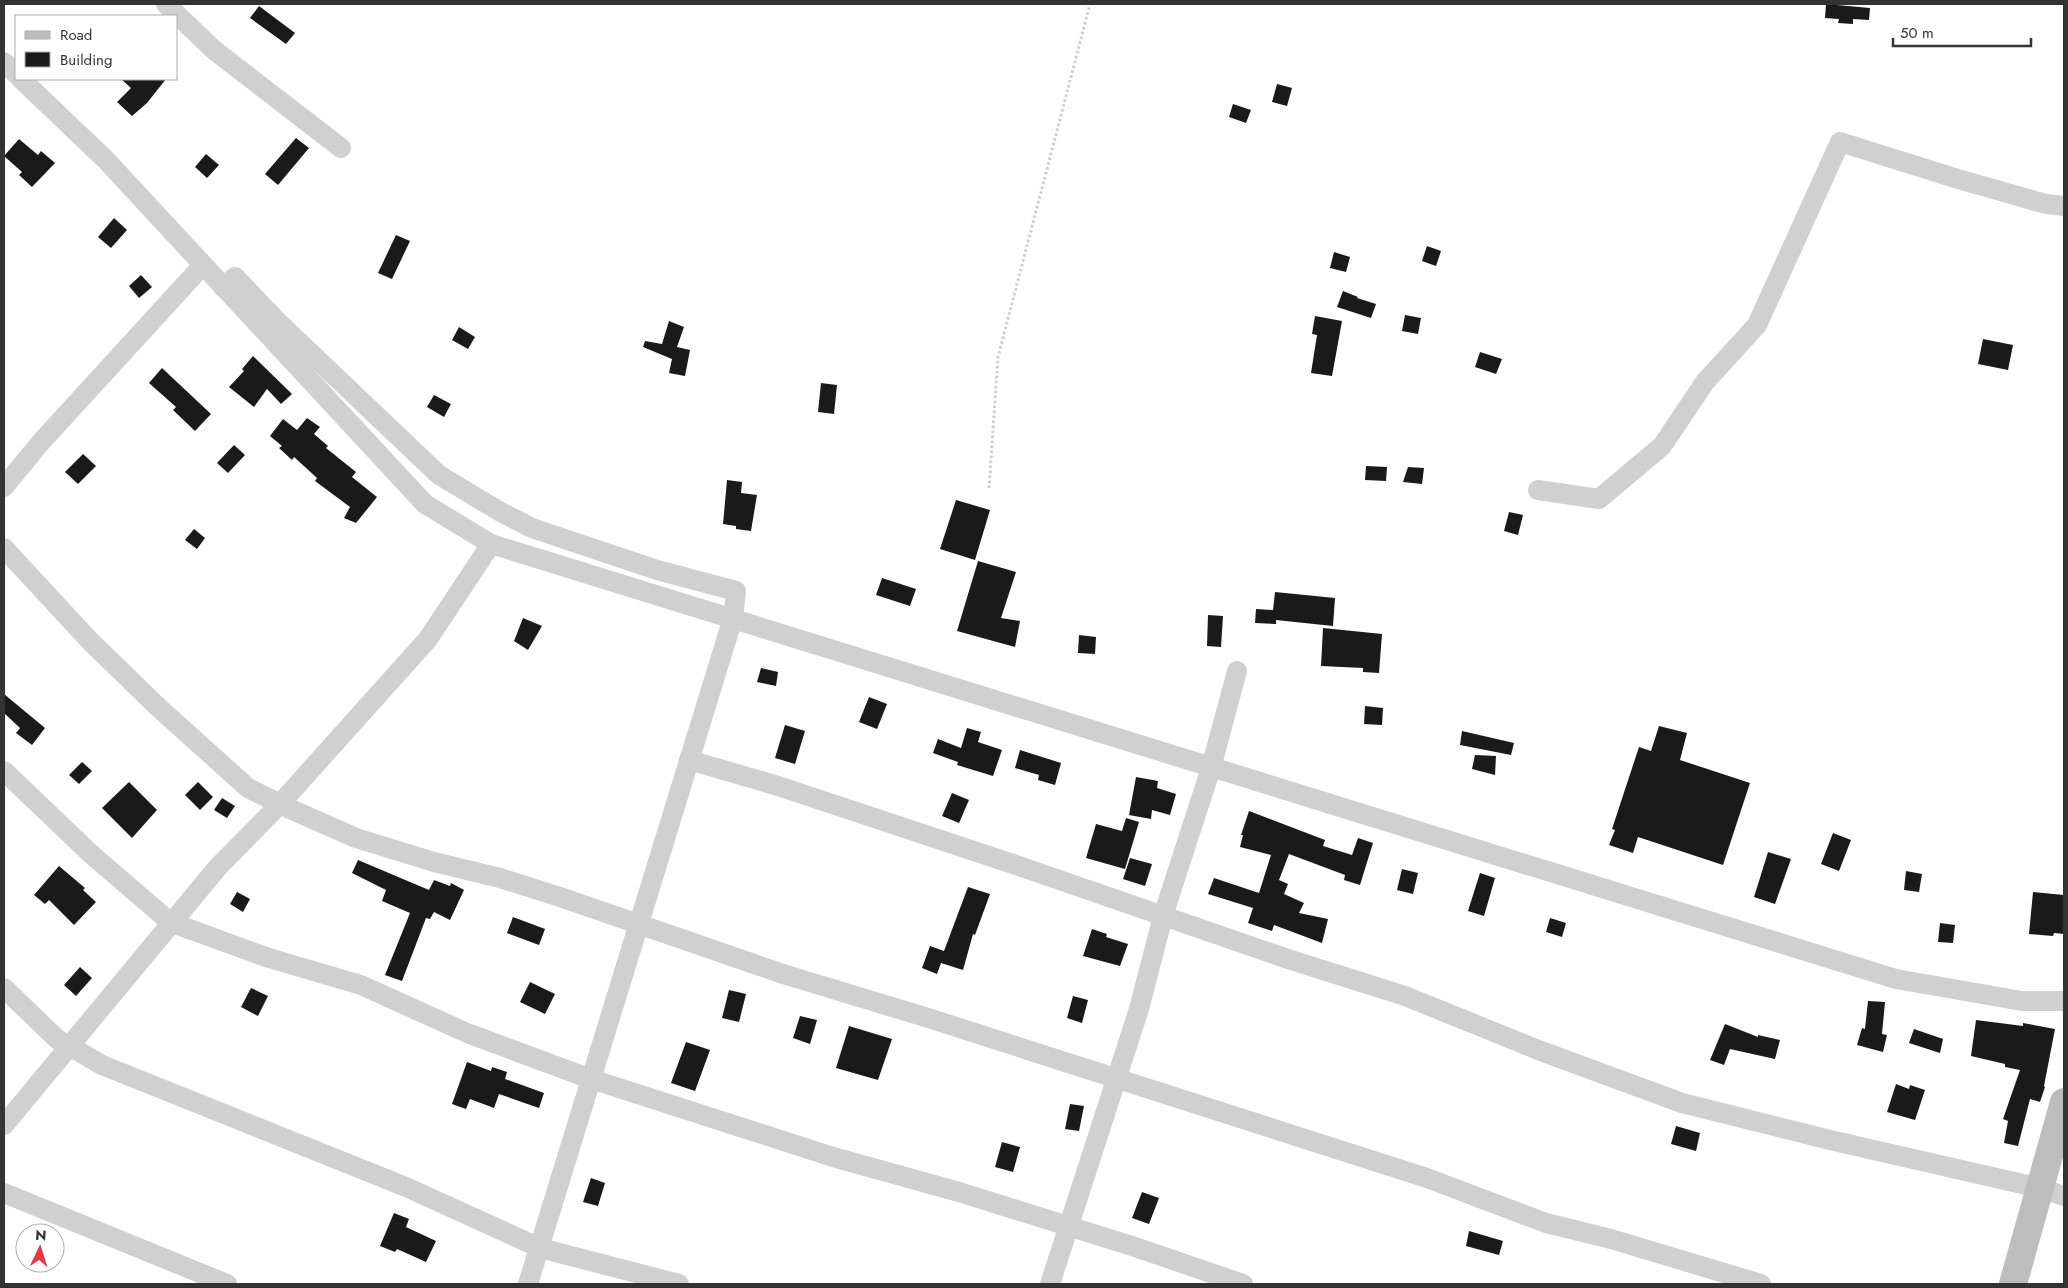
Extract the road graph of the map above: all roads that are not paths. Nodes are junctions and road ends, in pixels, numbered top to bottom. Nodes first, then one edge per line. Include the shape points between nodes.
1 (166, 4) edge
2 (177, 15) edge
3 (178, 16) edge
4 (4, 62) edge
5 (15, 73) edge
6 (22, 80) edge
7 (341, 148) dead end
8 (2064, 206) edge
9 (203, 265) junction
10 (223, 286) junction
11 (4, 487) edge
12 (1538, 490) dead end
13 (491, 544) junction
14 (4, 548) edge
15 (733, 618) junction
16 (1236, 672) dead end
17 (689, 760) junction
18 (1211, 768) junction
19 (4, 772) edge
20 (280, 804) junction
21 (1163, 916) junction
22 (170, 922) junction
23 (639, 923) junction
24 (4, 988) edge
25 (2064, 1001) edge
26 (68, 1046) junction
27 (1115, 1077) junction
28 (591, 1079) junction
29 (2064, 1102) edge
30 (4, 1126) edge
31 (2052, 1192) edge
32 (4, 1193) edge
33 (1070, 1226) junction
34 (540, 1248) junction
35 (227, 1284) edge
36 (528, 1284) edge
37 (679, 1284) edge
38 (1050, 1284) edge
39 (1243, 1284) edge
40 (1761, 1284) edge
41 (2014, 1284) edge

1 - 2 street
3 - 7 street via 214,50
4 - 5 street
6 - 9 street via 106,160
8 - 12 street via 2046,204 1958,179 1840,142 1757,326 1705,382 1662,446 1598,499
9 - 10 street
9 - 11 street
10 - 13 street via 425,504
10 - 15 street via 235,277 439,475 532,528 657,570 736,591
13 - 15 street
13 - 20 street via 428,639
14 - 20 street via 90,641 159,708 248,788
15 - 17 street
15 - 18 street
16 - 18 street
17 - 21 street via 775,785
17 - 23 street
18 - 21 street
18 - 25 street via 1896,979 2022,1001
19 - 22 street via 91,854
20 - 22 street
20 - 23 street via 356,838 500,878
21 - 27 street via 1138,1009
21 - 31 street via 1405,996 1541,1051 1682,1102
22 - 26 street
22 - 28 street via 269,958 361,985 467,1033
23 - 27 street via 783,974
23 - 28 street
24 - 26 street
26 - 30 street
26 - 34 street via 102,1065 406,1187
27 - 33 street
27 - 40 street via 1427,1178 1546,1223 1611,1238
28 - 33 street via 823,1154
28 - 34 street
29 - 31 street
31 - 41 street
32 - 35 street
33 - 38 street
33 - 39 street
34 - 36 street
34 - 37 street

